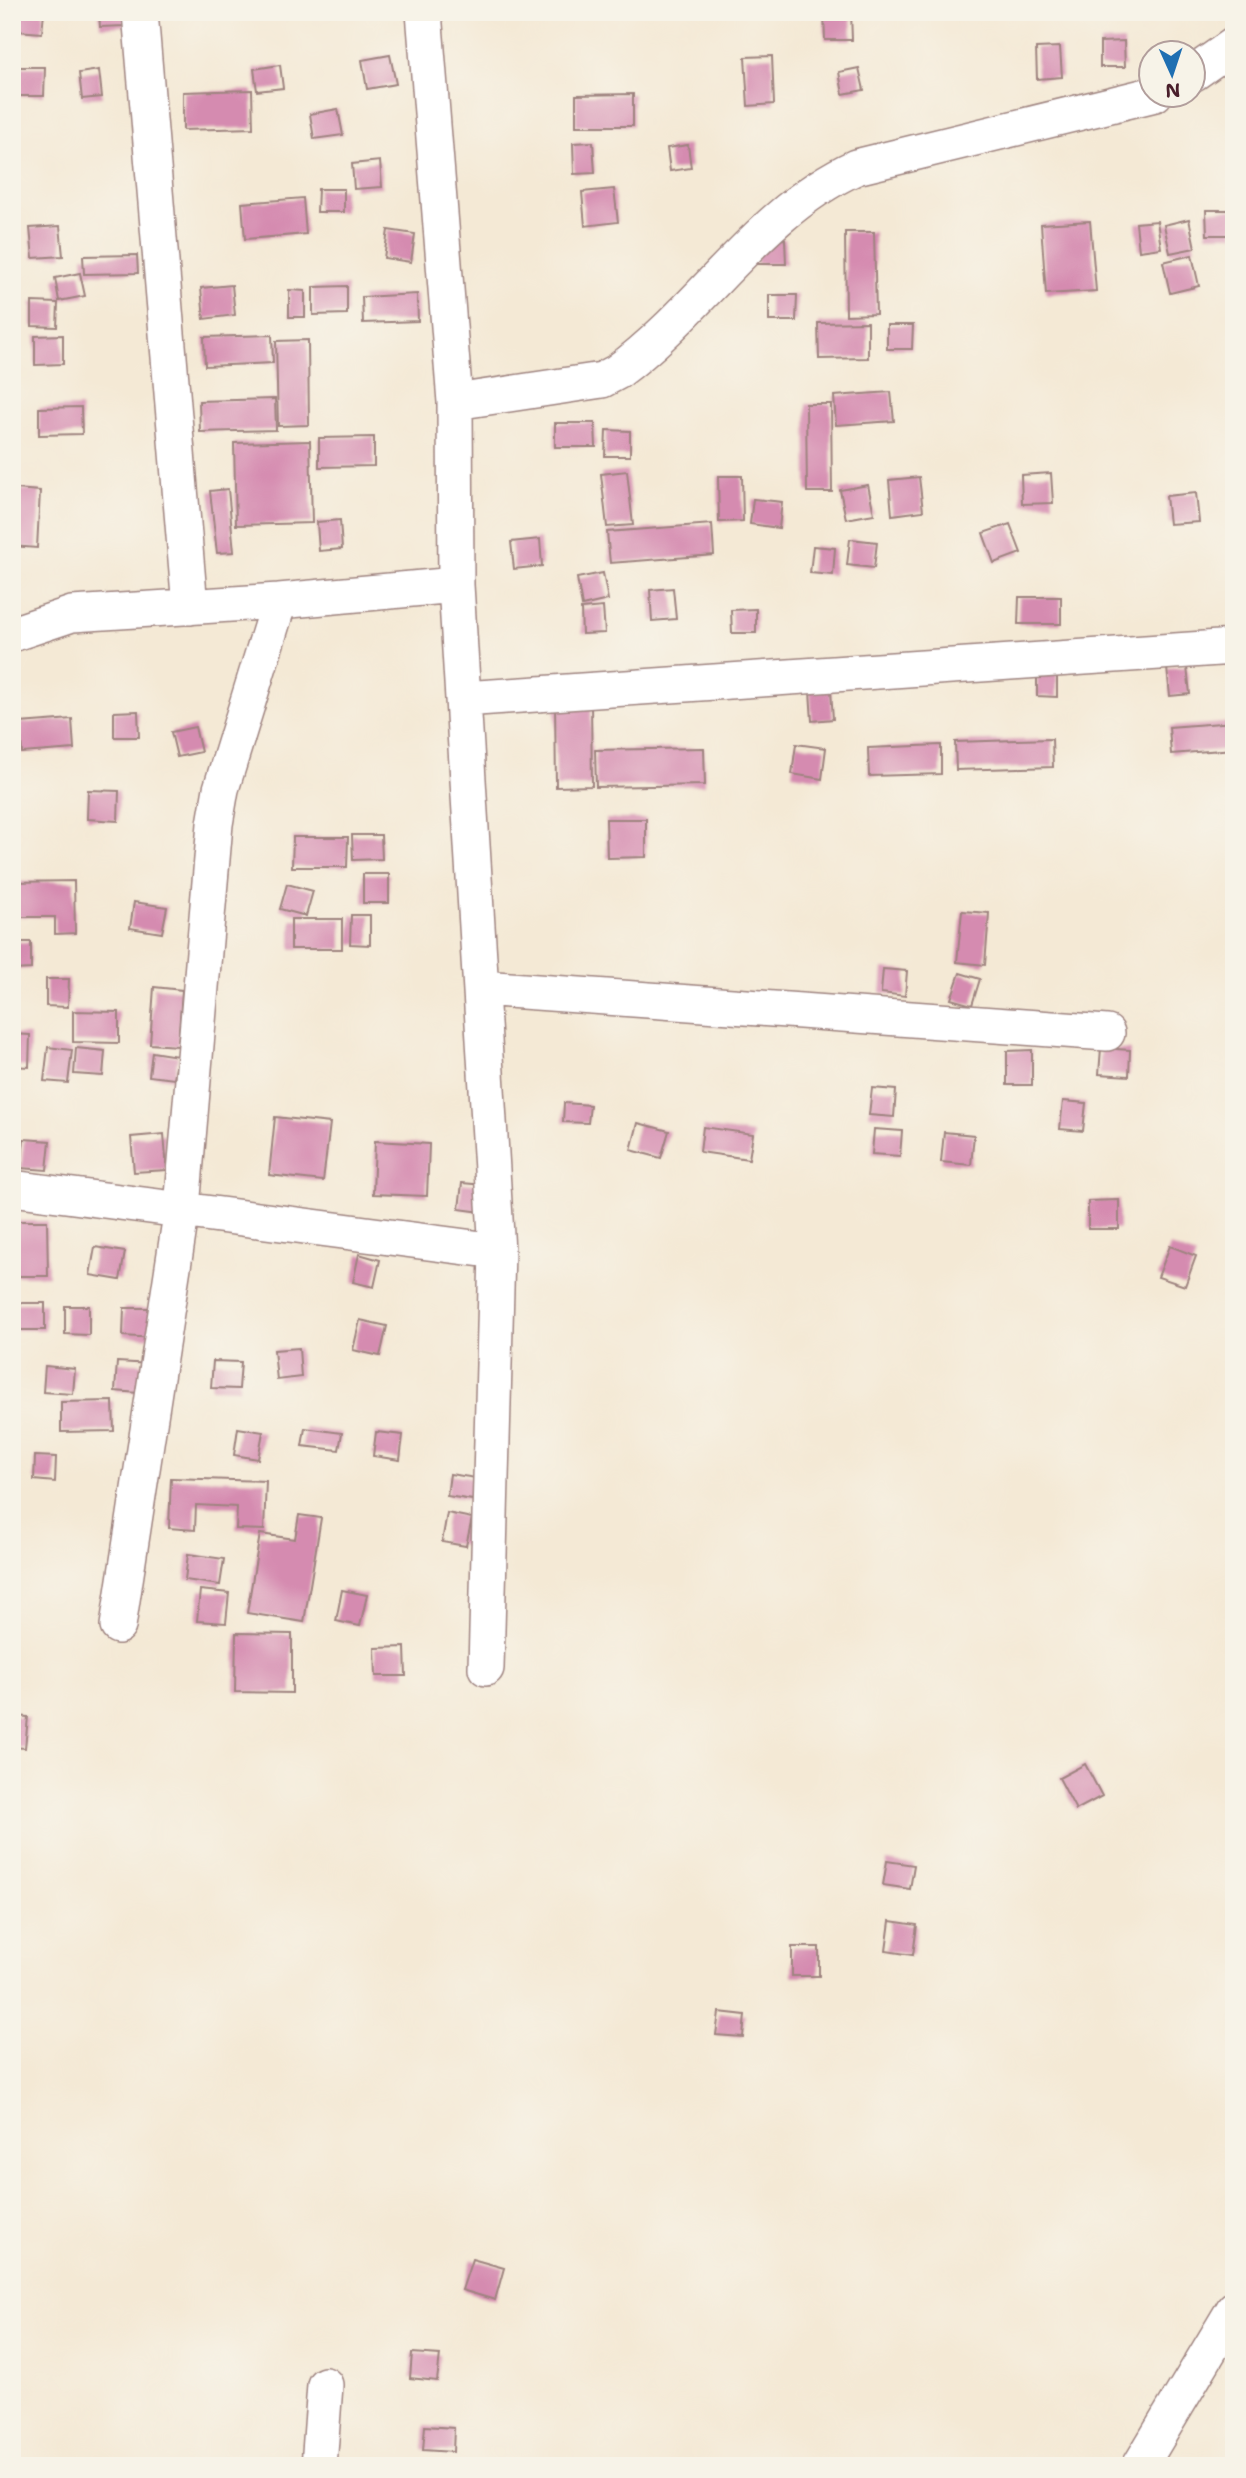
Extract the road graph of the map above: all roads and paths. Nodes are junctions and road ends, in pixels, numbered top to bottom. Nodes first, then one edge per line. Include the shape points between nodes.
1 (140, 12) edge
2 (424, 12) edge
3 (1234, 45) edge
4 (1208, 63) edge
5 (1138, 98) edge
6 (455, 402) junction
7 (456, 585) junction
8 (279, 601) junction
9 (190, 607) junction
10 (12, 634) edge
11 (1234, 647) edge
12 (463, 699) junction
13 (481, 988) junction
14 (1107, 1033) dead end
15 (12, 1188) edge
16 (182, 1208) junction
17 (497, 1251) junction
18 (118, 1626) dead end
19 (486, 1668) dead end
20 (1234, 2309) edge
21 (325, 2385) dead end
22 (319, 2466) edge
23 (1140, 2466) edge

1 - 9 street
2 - 6 street
3 - 4 street
5 - 6 street via 856,167 830,179 773,222 617,372 602,380
6 - 7 street
7 - 8 street
7 - 12 street
8 - 9 street
8 - 16 street via 221,789 215,824
9 - 10 street via 72,614
11 - 12 street
12 - 13 street
13 - 14 street
13 - 17 street
15 - 16 street
16 - 17 street
16 - 18 street
17 - 19 street
20 - 23 street
21 - 22 street

